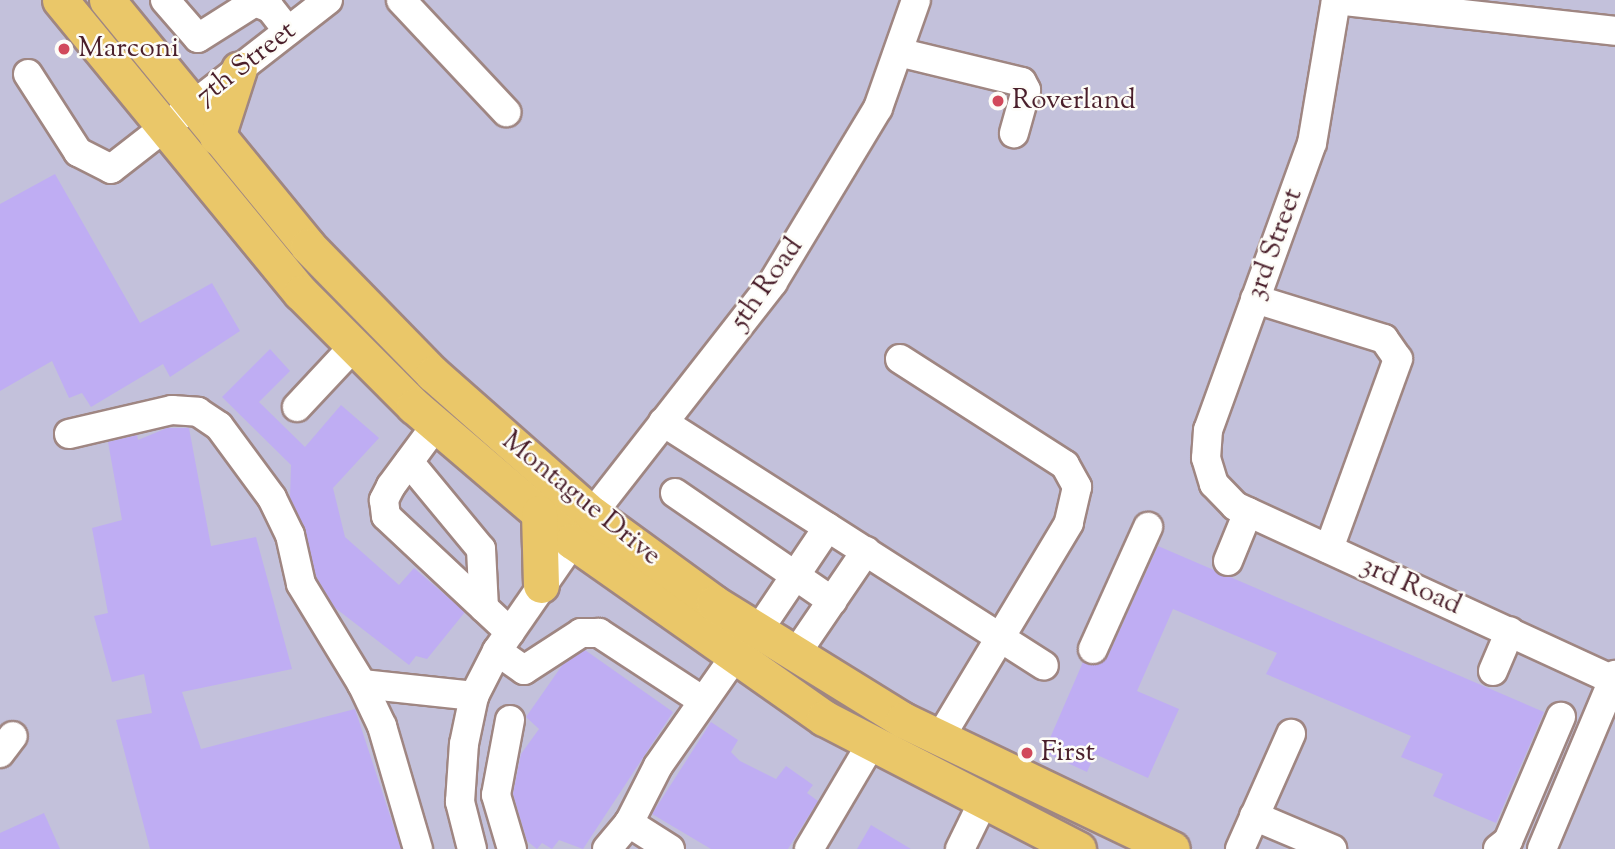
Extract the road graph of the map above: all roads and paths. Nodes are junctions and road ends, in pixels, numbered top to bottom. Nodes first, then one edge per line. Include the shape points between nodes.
1 (60, 0) edge
2 (107, 0) edge
3 (165, 0) edge
4 (328, 0) edge
5 (401, 0) edge
6 (916, 0) edge
7 (1336, 0) edge
8 (1567, 13) edge
9 (220, 28) junction
10 (288, 31) junction
11 (1615, 31) edge
12 (902, 53) junction
13 (243, 66) junction
14 (27, 74) dead end
15 (191, 106) junction
16 (506, 112) dead end
17 (162, 127) junction
18 (1014, 133) dead end
19 (217, 137) junction
20 (1255, 299) junction
21 (354, 346) junction
22 (901, 359) dead end
23 (297, 407) dead end
24 (663, 422) junction
25 (436, 425) junction
26 (69, 434) dead end
27 (409, 462) junction
28 (1214, 484) joint
29 (675, 493) dead end
30 (1248, 512) junction
31 (539, 513) junction
32 (828, 527) junction
33 (1148, 527) dead end
34 (582, 528) junction
35 (1329, 549) junction
36 (866, 551) junction
37 (1228, 561) dead end
38 (797, 575) junction
39 (541, 585) junction
40 (832, 601) junction
41 (484, 608) junction
42 (758, 631) junction
43 (1510, 631) junction
44 (999, 637) junction
45 (504, 642) junction
46 (1093, 649) dead end
47 (795, 655) junction
48 (733, 659) junction
49 (1044, 666) dead end
50 (1493, 671) dead end
51 (1614, 679) edge
52 (362, 684) junction
53 (474, 696) junction
54 (703, 701) junction
55 (1561, 718) dead end
56 (510, 720) dead end
57 (1291, 734) dead end
58 (939, 739) junction
59 (871, 744) junction
60 (982, 804) junction
61 (1254, 816) junction
62 (502, 822) junction
63 (629, 824) junction
64 (469, 838) edge
65 (1047, 841) edge
66 (418, 849) edge
67 (512, 849) edge
68 (607, 849) edge
69 (670, 849) edge
70 (808, 849) edge
71 (960, 849) edge
72 (1078, 849) edge
73 (1172, 849) edge
74 (1240, 849) edge
75 (1332, 849) edge
76 (1498, 849) edge
77 (1542, 849) edge

1 - 17 main road, Montague Drive
2 - 15 main road, Montague Drive
3 - 9 lane via 194,36
4 - 10 lane, 7th Street
5 - 16 lane
6 - 12 lane, 5th Road
7 - 8 lane
7 - 20 lane, 3rd Street via 1312,143
8 - 11 lane
9 - 10 lane via 260,2
9 - 13 lane
10 - 13 lane, 7th Street
12 - 18 lane via 1022,82 1026,90
12 - 24 lane, 5th Road via 878,108 773,282
13 - 15 lane, 7th Street
13 - 19 main road
14 - 17 lane, 7th Street via 78,152 95,165 111,169 130,158
15 - 17 lane, 7th Street
15 - 19 main road, Montague Drive
17 - 21 main road, Montague Drive via 301,293
19 - 34 main road, Montague Drive via 308,246
20 - 28 lane, 3rd Street via 1208,430 1206,458
20 - 35 lane via 1384,339 1398,359
21 - 23 lane
21 - 25 main road, Montague Drive
22 - 44 lane via 1072,474 1077,505 1069,523
24 - 32 lane
24 - 34 lane, 5th Road
25 - 27 lane
25 - 31 main road, Montague Drive
26 - 52 lane via 172,410 198,412 219,426 272,498 290,535 301,584
27 - 41 lane via 481,549
27 - 41 lane via 384,500 386,516
28 - 30 lane, 3rd Road
29 - 38 lane
30 - 35 lane, 3rd Road
30 - 37 lane
31 - 34 main road, Montague Drive
31 - 39 main road
32 - 36 lane
32 - 38 lane
33 - 46 lane
34 - 39 lane, 5th Road
34 - 42 main road, Montague Drive
34 - 48 main road, Montague Drive
35 - 43 lane, 3rd Road
36 - 40 lane
36 - 44 lane
38 - 40 lane
38 - 42 lane
39 - 45 lane, 5th Road
40 - 47 lane
41 - 45 lane
42 - 47 main road, Montague Drive
43 - 50 lane
43 - 51 lane, 3rd Road
44 - 49 lane
44 - 58 lane
45 - 53 lane, 5th Road
45 - 54 lane via 524,670 581,633 599,633
47 - 58 main road, Montague Drive
48 - 54 lane
48 - 59 main road, Montague Drive
51 - 77 lane
52 - 53 lane
52 - 66 lane via 382,726
53 - 64 lane, 5th Road via 460,802
54 - 63 lane via 658,766
55 - 76 lane via 1508,841
56 - 62 lane via 496,767
57 - 61 lane
58 - 73 main road, Montague Drive
59 - 60 main road, Montague Drive
59 - 70 lane
60 - 65 main road, Montague Drive
60 - 71 lane
61 - 74 lane
61 - 75 lane
62 - 64 lane
62 - 67 lane
63 - 68 lane
63 - 69 lane
65 - 72 main road, Montague Drive

